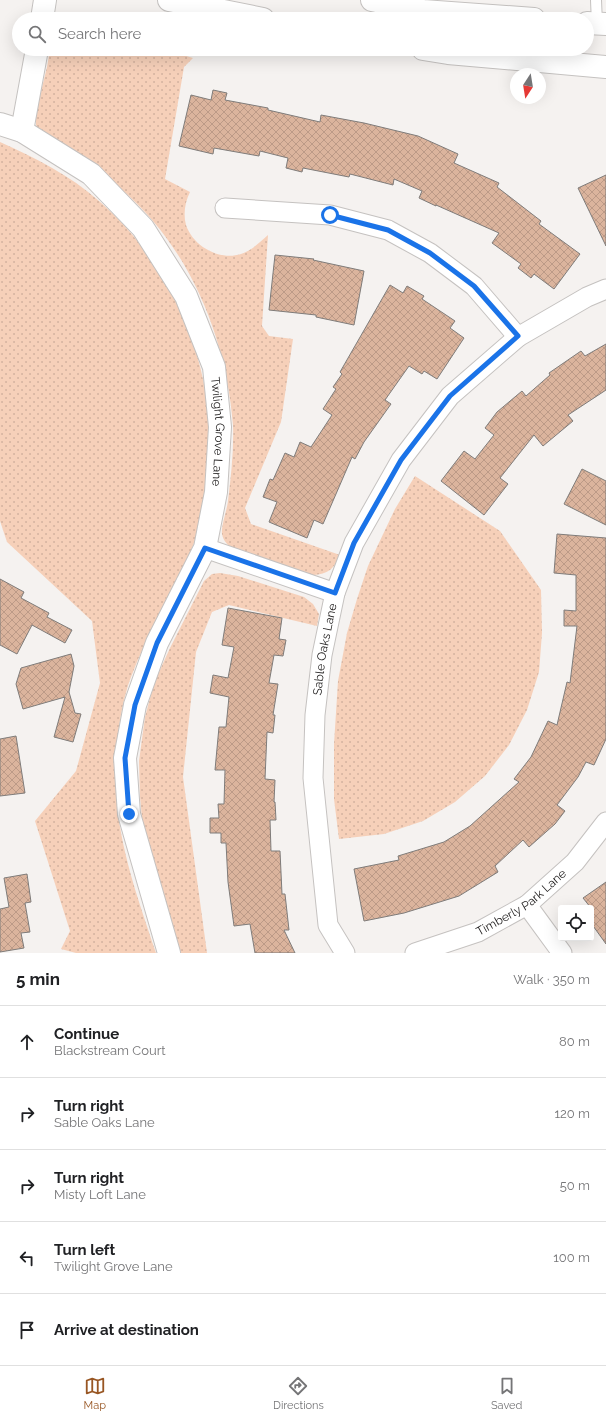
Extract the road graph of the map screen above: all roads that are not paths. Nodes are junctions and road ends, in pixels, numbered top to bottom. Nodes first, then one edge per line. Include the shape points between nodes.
1 (45, 0) edge
2 (169, 0) edge
3 (372, 0) edge
4 (596, 0) edge
5 (43, 12) edge
6 (228, 12) edge
7 (437, 12) edge
8 (597, 24) edge
9 (36, 56) edge
10 (482, 56) edge
11 (606, 67) edge
12 (0, 124) edge
13 (22, 131) junction
14 (225, 208) dead end
15 (606, 289) edge
16 (518, 336) junction
17 (205, 548) junction
18 (335, 593) junction
19 (606, 822) edge
20 (527, 905) junction
21 (169, 953) edge
22 (344, 953) edge
23 (415, 953) edge
24 (562, 953) edge

1 - 5 street
2 - 6 street
3 - 7 street
4 - 8 lane
9 - 13 street
10 - 11 street
12 - 13 street, Twilight Grove Lane
13 - 17 street, Twilight Grove Lane via 91,174 143,228 186,296 214,367 220,427 216,492
14 - 16 street via 330,215 388,230 430,253 474,286
15 - 16 street, Sable Oaks Lane
16 - 18 street, Sable Oaks Lane via 450,396 401,460 354,543
17 - 18 street
17 - 21 street, Twilight Grove Lane via 157,643 135,705 125,758 129,814
18 - 22 street, Sable Oaks Lane via 316,700 313,778 328,925
19 - 20 street, Timberly Park Lane via 575,862
20 - 23 street, Timberly Park Lane via 478,932
20 - 24 street

